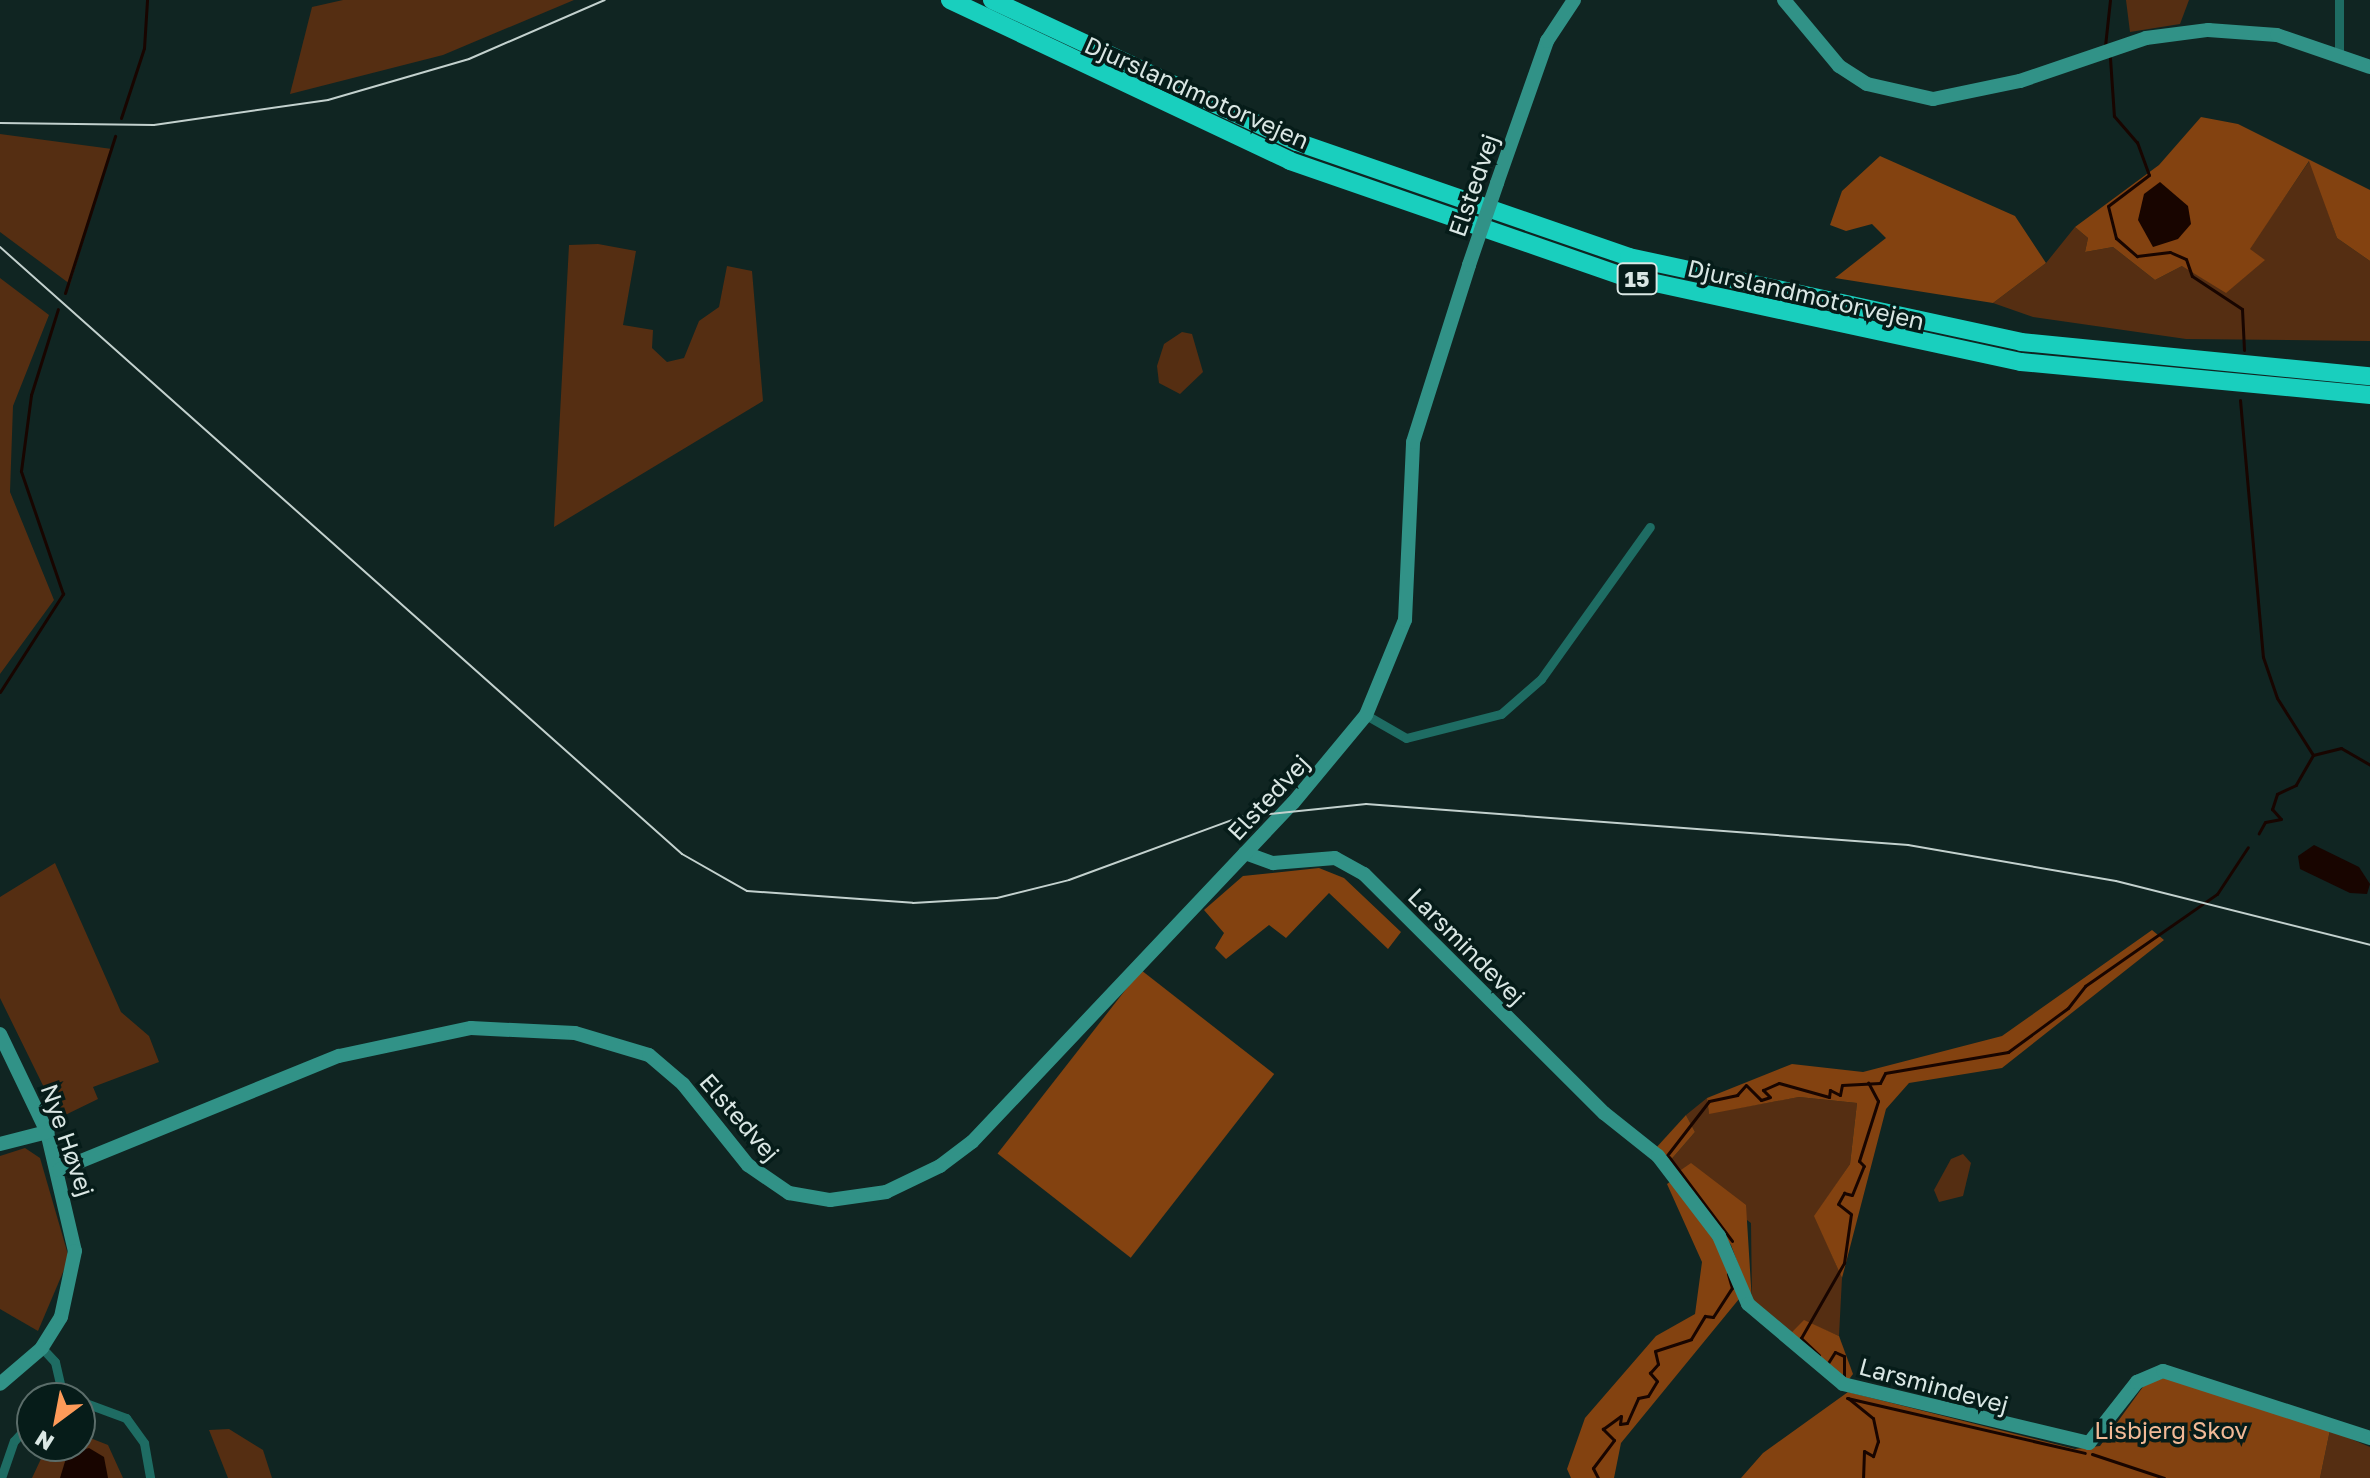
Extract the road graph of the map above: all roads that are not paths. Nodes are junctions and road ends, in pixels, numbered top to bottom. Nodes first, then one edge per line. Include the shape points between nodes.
1 (950, 0) edge
2 (992, 0) edge
3 (1574, 0) edge
4 (1784, 0) edge
5 (2339, 0) edge
6 (2339, 56) junction
7 (2370, 67) edge
8 (2370, 376) edge
9 (2370, 395) edge
10 (1650, 527) dead end
11 (1366, 715) junction
12 (1245, 853) junction
13 (0, 1034) edge
14 (47, 1132) junction
15 (0, 1144) edge
16 (59, 1170) junction
17 (42, 1348) junction
18 (59, 1382) edge
19 (0, 1384) edge
20 (96, 1407) edge
21 (2370, 1438) edge
22 (16, 1439) edge
23 (1, 1478) edge
24 (150, 1478) edge

1 - 9 highway, Djurslandmotorvejen / 15 via 1290,161 1623,276 2021,362
2 - 8 highway, Djurslandmotorvejen / 15 via 1297,142 1629,257 2021,342
3 - 11 street, Elstedvej, bridge via 1547,41 1413,442 1405,620
4 - 6 street via 1848,72 1867,84 1933,99 2177,33 2277,35
5 - 6 street
6 - 7 street
10 - 11 street via 1541,679 1501,714 1406,738
11 - 12 street, Elstedvej
12 - 16 street, Elstedvej via 972,1142 886,1192 830,1200 773,1186 668,1068 627,1044 575,1033 471,1028 339,1056
12 - 21 street, Larsmindevej via 1273,863 1335,858 1364,874 1604,1113 1658,1156 1719,1236 1748,1304 1843,1384 2089,1443 2137,1382 2163,1371
13 - 14 street, Nye Høvej
14 - 15 street
14 - 16 street, Nye Høvej
16 - 17 street, Nye Høvej via 72,1221 72,1285
17 - 18 street via 55,1362
17 - 19 street, Nye Høvej
20 - 24 street via 126,1418 144,1443
22 - 23 street

